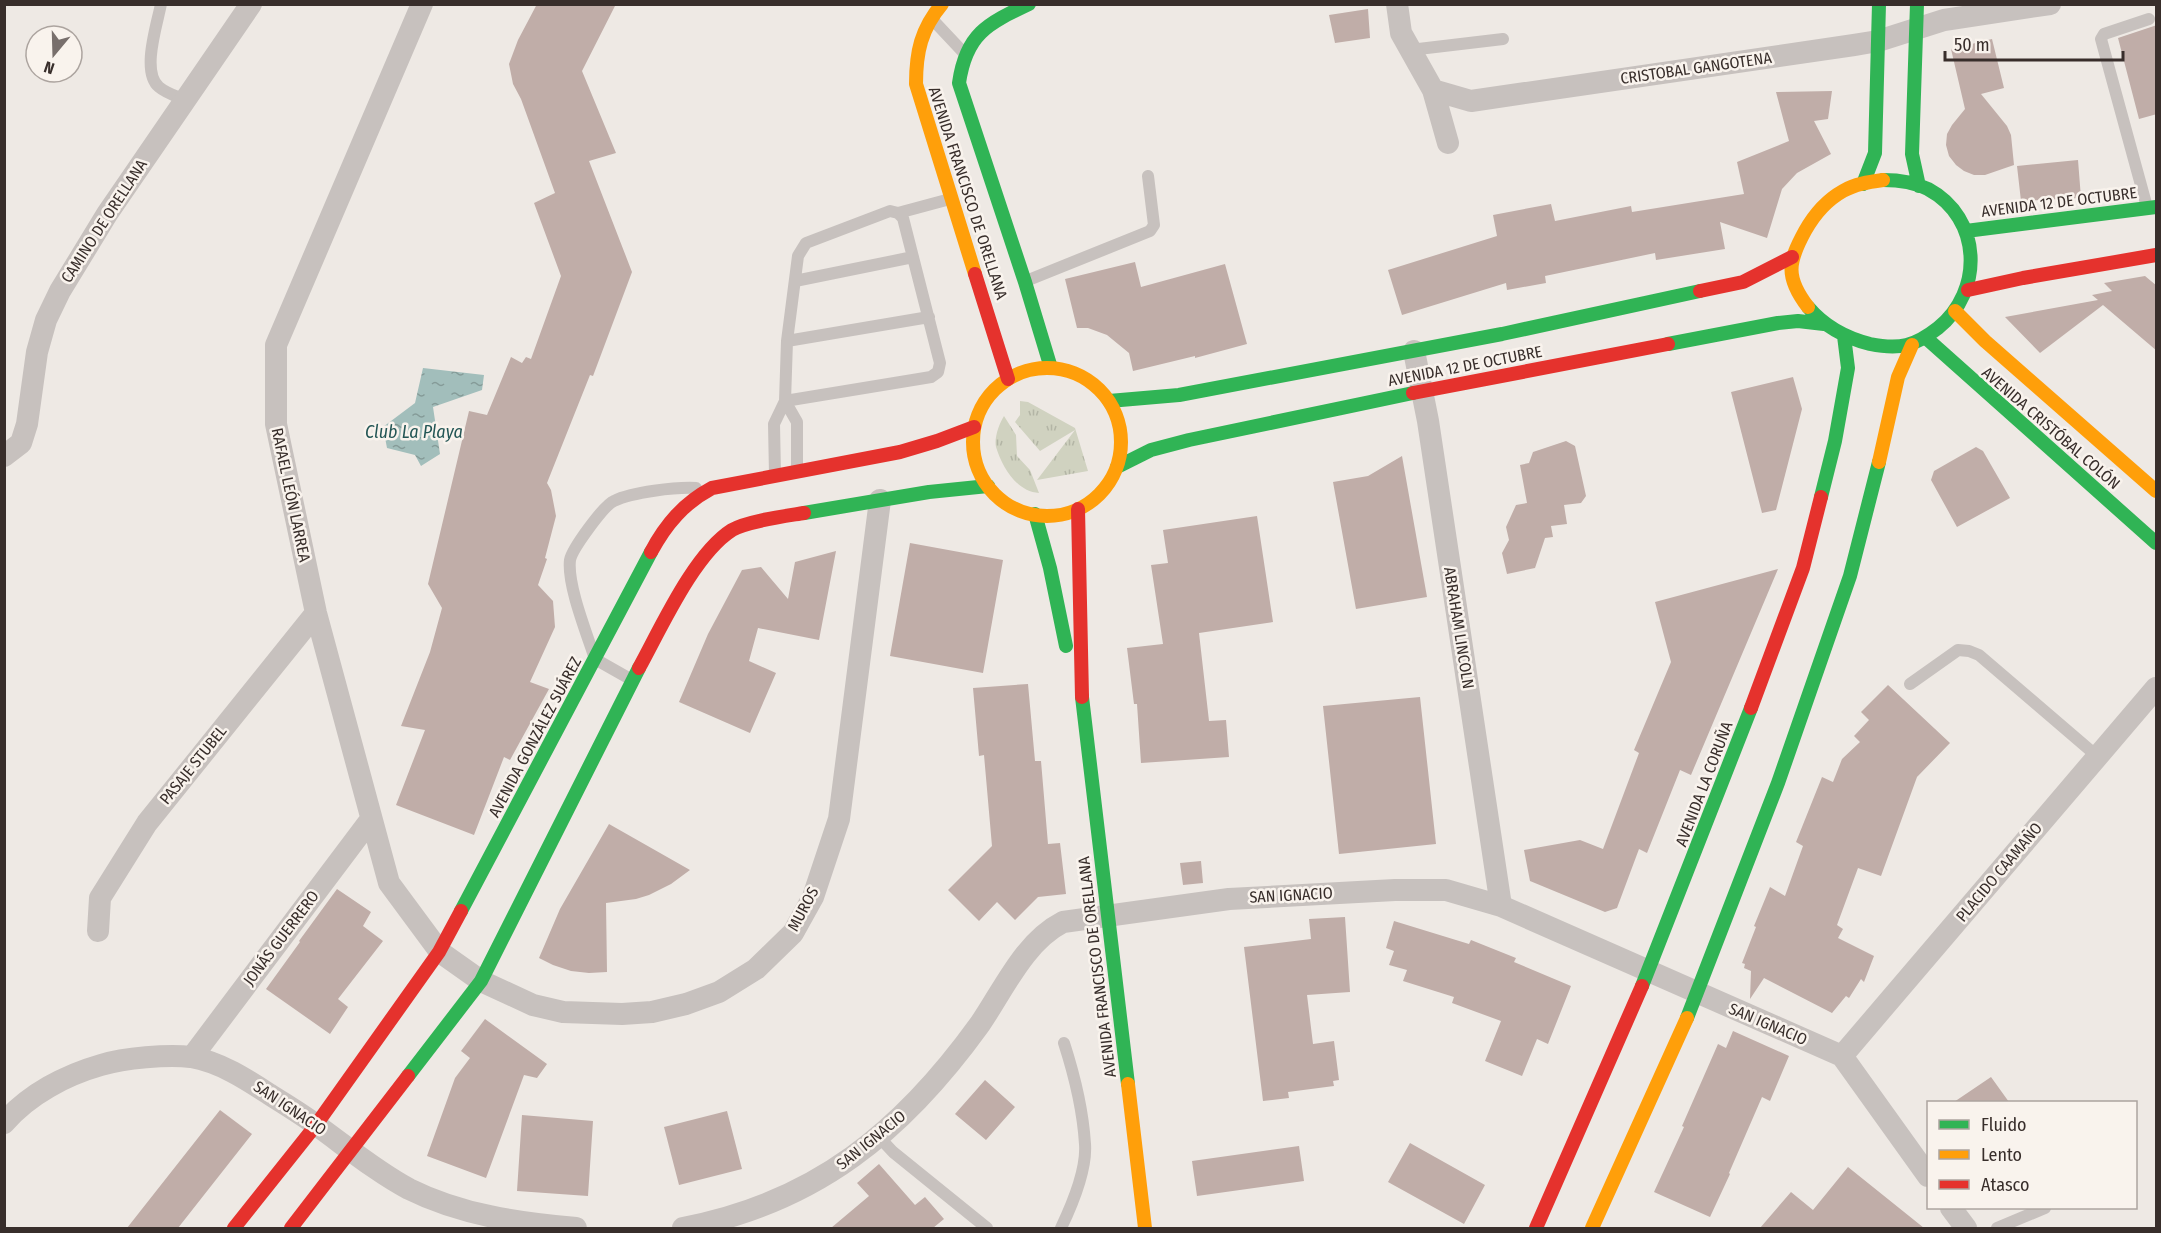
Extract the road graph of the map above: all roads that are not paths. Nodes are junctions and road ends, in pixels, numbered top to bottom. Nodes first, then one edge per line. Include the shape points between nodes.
1 (161, 4) edge
2 (251, 4) edge
3 (422, 4) edge
4 (942, 4) edge
5 (1029, 4) edge
6 (1397, 4) edge
7 (1879, 4) edge
8 (1917, 4) edge
9 (2050, 4) edge
10 (927, 11) edge
11 (2149, 20) dead end
12 (1916, 27) junction
13 (1503, 39) dead end
14 (1878, 41) junction
15 (1410, 50) junction
16 (964, 53) junction
17 (1433, 90) junction
18 (185, 100) junction
19 (1448, 143) dead end
20 (1148, 176) dead end
21 (1863, 184) junction
22 (1919, 186) junction
23 (951, 199) junction
24 (2152, 207) edge
25 (898, 213) junction
26 (1966, 231) junction
27 (2157, 255) edge
28 (913, 257) junction
29 (1792, 257) junction
30 (795, 281) junction
31 (1025, 282) junction
32 (1968, 290) junction
33 (1956, 311) junction
34 (929, 317) junction
35 (1824, 324) junction
36 (1844, 336) junction
37 (1925, 337) junction
38 (787, 341) junction
39 (1912, 345) junction
40 (1414, 351) junction
41 (1051, 368) junction
42 (1008, 379) junction
43 (1422, 391) junction
44 (785, 401) junction
45 (1109, 401) junction
46 (974, 427) junction
47 (4, 456) edge
48 (1117, 467) junction
49 (797, 471) junction
50 (772, 476) junction
51 (988, 486) junction
52 (712, 488) junction
53 (2157, 491) edge
54 (880, 500) junction
55 (720, 502) dead end
56 (1078, 509) junction
57 (1035, 514) junction
58 (778, 517) junction
59 (725, 518) dead end
60 (715, 542) junction
61 (2157, 543) edge
62 (316, 613) junction
63 (595, 659) junction
64 (633, 680) junction
65 (1910, 684) dead end
66 (2157, 688) edge
67 (1082, 702) junction
68 (2098, 757) junction
69 (1763, 777) dead end
70 (1778, 783) junction
71 (371, 819) junction
72 (1501, 906) junction
73 (1107, 916) junction
74 (98, 931) dead end
75 (440, 952) junction
76 (1649, 970) junction
77 (481, 981) junction
78 (1698, 994) junction
79 (1064, 1043) dead end
80 (1842, 1056) junction
81 (192, 1058) junction
82 (4, 1123) edge
83 (316, 1125) junction
84 (879, 1137) junction
85 (351, 1150) junction
86 (1927, 1173) edge
87 (1952, 1209) edge
88 (2043, 1209) edge
89 (234, 1228) edge
90 (293, 1228) edge
91 (576, 1228) edge
92 (683, 1228) edge
93 (987, 1228) edge
94 (1061, 1228) edge
95 (1144, 1228) edge
96 (1536, 1228) edge
97 (1592, 1228) edge
98 (1966, 1228) edge
99 (1996, 1228) edge

1 - 18 lane via 150,59 152,76 158,86
2 - 18 street, CAMINO DE ORELLANA
3 - 62 street, RAFAEL LEÓN LARREA via 276,345 276,424
4 - 10 main road, AVENIDA FRANCISCO DE ORELLANA
5 - 16 main road via 985,27
6 - 15 street via 1401,33
7 - 14 main road
8 - 12 main road
9 - 12 street, CRISTOBAL GANGOTENA
10 - 16 lane
10 - 23 main road, AVENIDA FRANCISCO DE ORELLANA via 915,56 916,84
11 - 24 lane via 2104,34 2101,39
12 - 14 street, CRISTOBAL GANGOTENA
12 - 22 main road via 1912,154
13 - 15 lane
14 - 17 street, CRISTOBAL GANGOTENA via 1472,101
14 - 21 main road via 1875,153
15 - 17 street
16 - 31 main road, AVENIDA FRANCISCO DE ORELLANA via 959,83
17 - 19 street
18 - 47 street, CAMINO DE ORELLANA via 60,291 46,320 21,443
20 - 31 lane via 1154,225 1150,231
21 - 22 main road via 1903,180
21 - 29 main road via 1840,192 1825,205 1808,225
22 - 26 main road via 1943,199
23 - 25 lane
23 - 42 main road, AVENIDA FRANCISCO DE ORELLANA
24 - 26 main road, AVENIDA 12 DE OCTUBRE
25 - 28 lane via 903,218
25 - 30 lane via 890,211 806,243 798,256
26 - 32 main road via 1973,267
27 - 32 main road
28 - 30 lane
28 - 34 lane
29 - 35 main road via 1794,282 1802,299
29 - 40 main road, AVENIDA 12 DE OCTUBRE via 1743,282
30 - 38 lane
31 - 41 main road, AVENIDA FRANCISCO DE ORELLANA
32 - 33 main road
33 - 37 main road
33 - 53 main road, AVENIDA CRISTÓBAL COLÓN
34 - 38 lane
34 - 44 lane via 940,363 938,372
35 - 36 main road
35 - 43 main road, AVENIDA 12 DE OCTUBRE via 1778,323
36 - 39 main road via 1867,344
36 - 76 main road, AVENIDA LA CORUÑA via 1848,368 1835,441 1803,568 1733,766
37 - 39 main road
37 - 61 main road, AVENIDA CRISTÓBAL COLÓN
38 - 44 lane
39 - 70 main road via 1898,377 1850,576
40 - 43 street, ABRAHAM LINCOLN
40 - 45 main road, AVENIDA 12 DE OCTUBRE via 1179,395
41 - 42 main road via 1021,372
41 - 45 main road via 1073,373 1093,384
42 - 46 main road via 986,399
43 - 48 main road, AVENIDA 12 DE OCTUBRE via 1189,440 1151,450
43 - 72 street, ABRAHAM LINCOLN
44 - 49 lane via 797,422
44 - 50 lane via 774,424
45 - 48 main road via 1122,440
46 - 49 main road, AVENIDA GONZÁLEZ SUÁREZ via 921,447
46 - 51 main road via 973,447
48 - 56 main road via 1102,492
49 - 50 main road, AVENIDA GONZÁLEZ SUÁREZ
50 - 52 main road, AVENIDA GONZÁLEZ SUÁREZ
50 - 58 main road via 759,487 757,503 766,514
51 - 54 main road
51 - 57 main road via 1017,509
52 - 55 main road
52 - 63 main road, AVENIDA GONZÁLEZ SUÁREZ via 682,507 660,535
52 - 63 lane via 674,487 613,501 585,533 570,559 573,591
54 - 58 main road
54 - 77 street, MUROS via 838,819 813,897 793,933 756,969 719,993 652,1012 563,1012 533,1005
56 - 57 main road
56 - 67 main road, AVENIDA FRANCISCO DE ORELLANA
57 - 67 main road, AVENIDA FRANCISCO DE ORELLANA
58 - 60 main road via 734,529
59 - 60 main road
60 - 64 main road via 685,585
62 - 71 street, RAFAEL LEÓN LARREA
62 - 74 street, PASAJE STUBEL via 147,824 100,898
63 - 64 lane
63 - 75 main road, AVENIDA GONZÁLEZ SUÁREZ
64 - 77 main road
65 - 68 lane via 1959,650 1969,651 1979,655
66 - 68 street, PLACIDO CAAMAÑO
67 - 73 main road, AVENIDA FRANCISCO DE ORELLANA
68 - 80 street, PLACIDO CAAMAÑO
69 - 70 main road
70 - 78 main road
71 - 75 street, RAFAEL LEÓN LARREA via 390,883
71 - 81 street, JONÁS GUERRERO
72 - 73 street, SAN IGNACIO via 1446,890 1395,890 1229,899
72 - 76 street, SAN IGNACIO
73 - 84 street, SAN IGNACIO via 1063,922 1045,934 958,1053 911,1108
73 - 95 main road, AVENIDA FRANCISCO DE ORELLANA
75 - 77 street, MUROS
75 - 83 main road, AVENIDA GONZÁLEZ SUÁREZ
76 - 78 street, SAN IGNACIO
76 - 96 main road, AVENIDA LA CORUÑA
77 - 85 main road
78 - 80 street, SAN IGNACIO
78 - 97 main road
79 - 94 lane via 1086,1146 1079,1183
80 - 86 street
81 - 82 street, SAN IGNACIO via 110,1062 85,1070 44,1090
81 - 83 street, SAN IGNACIO via 220,1066 249,1081
83 - 85 street, SAN IGNACIO
83 - 89 main road, AVENIDA GONZÁLEZ SUÁREZ
84 - 92 street, SAN IGNACIO via 834,1170 777,1200 720,1221
84 - 93 lane
85 - 90 main road
85 - 91 street, SAN IGNACIO via 396,1182 456,1208 514,1221
87 - 98 street
88 - 99 lane

